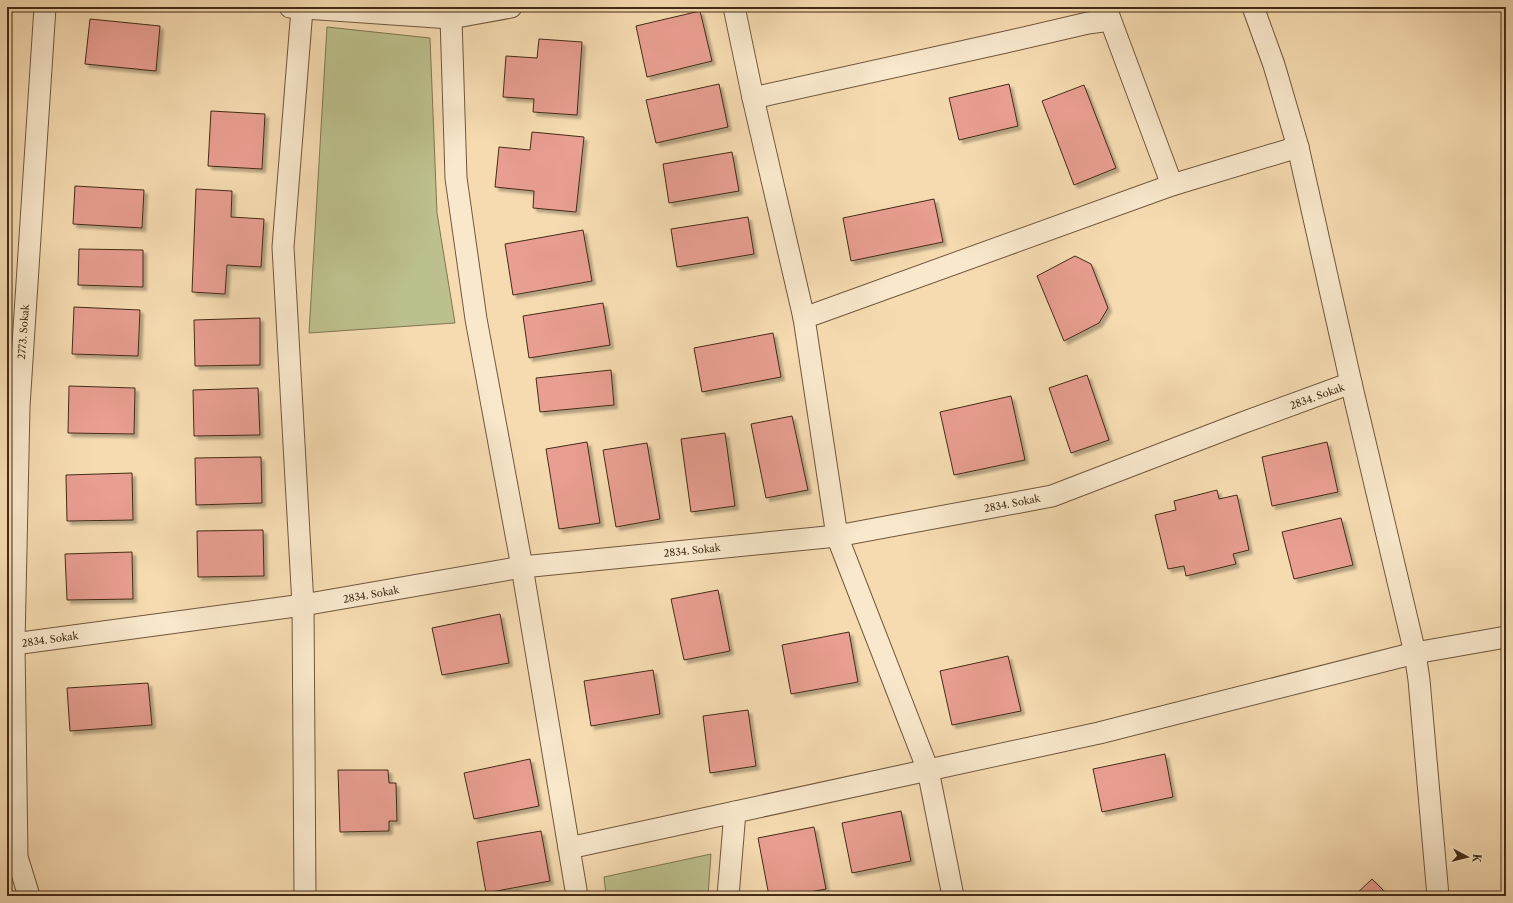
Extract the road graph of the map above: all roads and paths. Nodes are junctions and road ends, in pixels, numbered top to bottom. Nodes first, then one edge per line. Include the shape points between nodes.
1 (45, 7) edge
2 (511, 7) edge
3 (734, 7) edge
4 (1253, 7) edge
5 (296, 8) edge
6 (1108, 14) edge
7 (451, 18) junction
8 (753, 98) junction
9 (1298, 147) junction
10 (1172, 185) junction
11 (804, 318) junction
12 (1351, 384) junction
13 (12, 477) edge
14 (837, 536) junction
15 (522, 567) junction
16 (304, 606) junction
17 (1506, 637) edge
18 (14, 644) junction
19 (1415, 654) junction
20 (928, 770) junction
21 (735, 812) junction
22 (569, 848) junction
23 (12, 858) edge
24 (28, 896) edge
25 (305, 896) edge
26 (577, 896) edge
27 (728, 896) edge
28 (953, 896) edge
29 (1438, 896) edge

1 - 13 street, 2773. Sokak
2 - 7 street
3 - 8 street
4 - 9 street via 1274,65
5 - 7 street
5 - 16 street via 283,247
6 - 8 street via 1088,23
6 - 10 street
7 - 15 street via 456,178 476,319
8 - 11 street
9 - 10 street
9 - 12 street
10 - 11 street
11 - 14 street
12 - 14 street, 2834. Sokak via 1052,496
12 - 19 street
13 - 18 street, 2773. Sokak
14 - 15 street, 2834. Sokak
14 - 20 street
15 - 16 street, 2834. Sokak
15 - 22 street
16 - 18 street, 2834. Sokak
16 - 25 street
17 - 19 street
18 - 23 street, 2773. Sokak
19 - 20 street via 1099,733
19 - 29 street
20 - 21 street
20 - 28 street
21 - 22 street
21 - 27 street
22 - 26 street
23 - 24 street, 2773. Sokak

